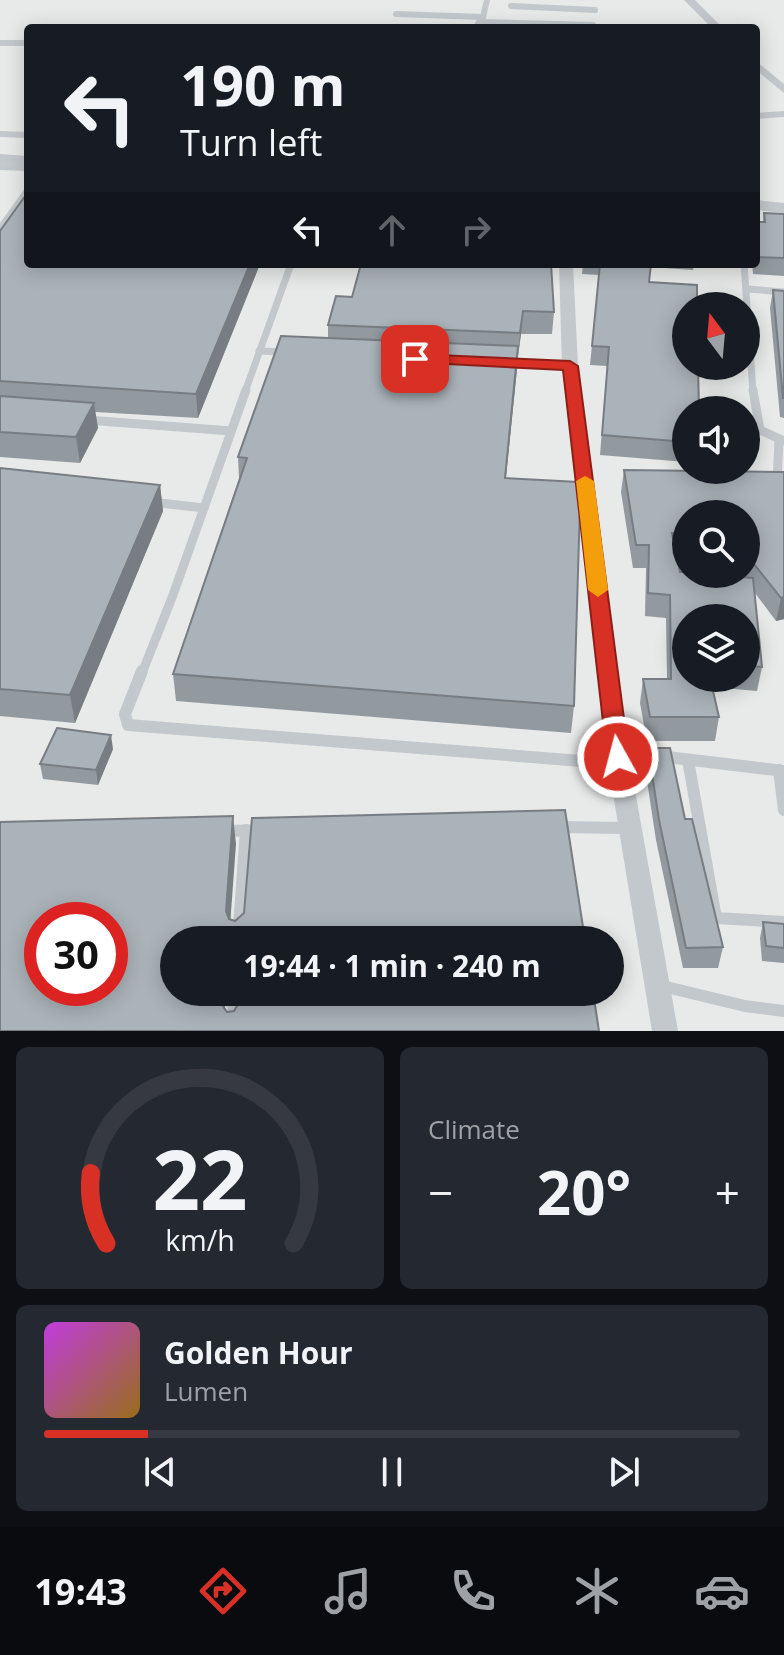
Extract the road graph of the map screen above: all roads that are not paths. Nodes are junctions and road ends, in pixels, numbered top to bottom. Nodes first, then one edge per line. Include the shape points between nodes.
1 (487, 0) edge
2 (689, 0) edge
3 (511, 6) dead end
4 (396, 14) dead end
5 (479, 22) edge
6 (536, 24) edge
7 (592, 24) edge
8 (714, 24) edge
9 (0, 43) edge
10 (24, 43) edge
11 (760, 68) edge
12 (784, 90) edge
13 (784, 114) edge
14 (760, 116) edge
15 (0, 134) edge
16 (24, 135) edge
17 (0, 159) edge
18 (24, 161) edge
19 (0, 167) edge
20 (24, 168) edge
21 (24, 196) edge
22 (760, 205) edge
23 (784, 208) edge
24 (0, 229) edge
25 (290, 268) edge
26 (566, 268) edge
27 (745, 268) edge
28 (748, 289) junction
29 (784, 292) edge
30 (259, 351) junction
31 (290, 352) edge
32 (493, 363) edge
33 (570, 366) junction
34 (77, 419) edge
35 (231, 431) junction
36 (782, 441) edge
37 (768, 484) edge
38 (141, 501) edge
39 (204, 508) junction
40 (618, 757) junction
41 (688, 760) junction
42 (782, 770) edge
43 (784, 810) edge
44 (544, 827) edge
45 (629, 828) junction
46 (246, 830) junction
47 (277, 830) edge
48 (215, 831) edge
49 (784, 922) edge
50 (239, 926) edge
51 (656, 984) junction
52 (234, 1006) edge
53 (784, 1011) edge
54 (232, 1031) edge
55 (665, 1031) edge

1 - 5 lane
2 - 8 street
3 - 7 lane via 595,7
4 - 5 lane
5 - 6 lane
9 - 10 lane
11 - 12 street
13 - 14 lane
15 - 16 lane
17 - 18 street
19 - 20 lane
21 - 24 lane
22 - 23 street
25 - 30 lane
26 - 33 street
27 - 28 lane
28 - 29 lane
28 - 36 lane via 755,413 760,430
30 - 31 lane
30 - 35 lane
32 - 33 lane
33 - 40 street
34 - 35 lane
35 - 39 lane
36 - 37 lane via 779,479
38 - 39 lane
39 - 40 lane via 125,714 128,725 594,762
40 - 41 lane via 642,754
40 - 45 street
41 - 42 lane
41 - 49 lane via 716,918
42 - 43 lane
44 - 45 lane
45 - 51 street
46 - 47 lane
46 - 48 lane
46 - 50 lane
51 - 53 lane
51 - 55 street
52 - 54 lane

